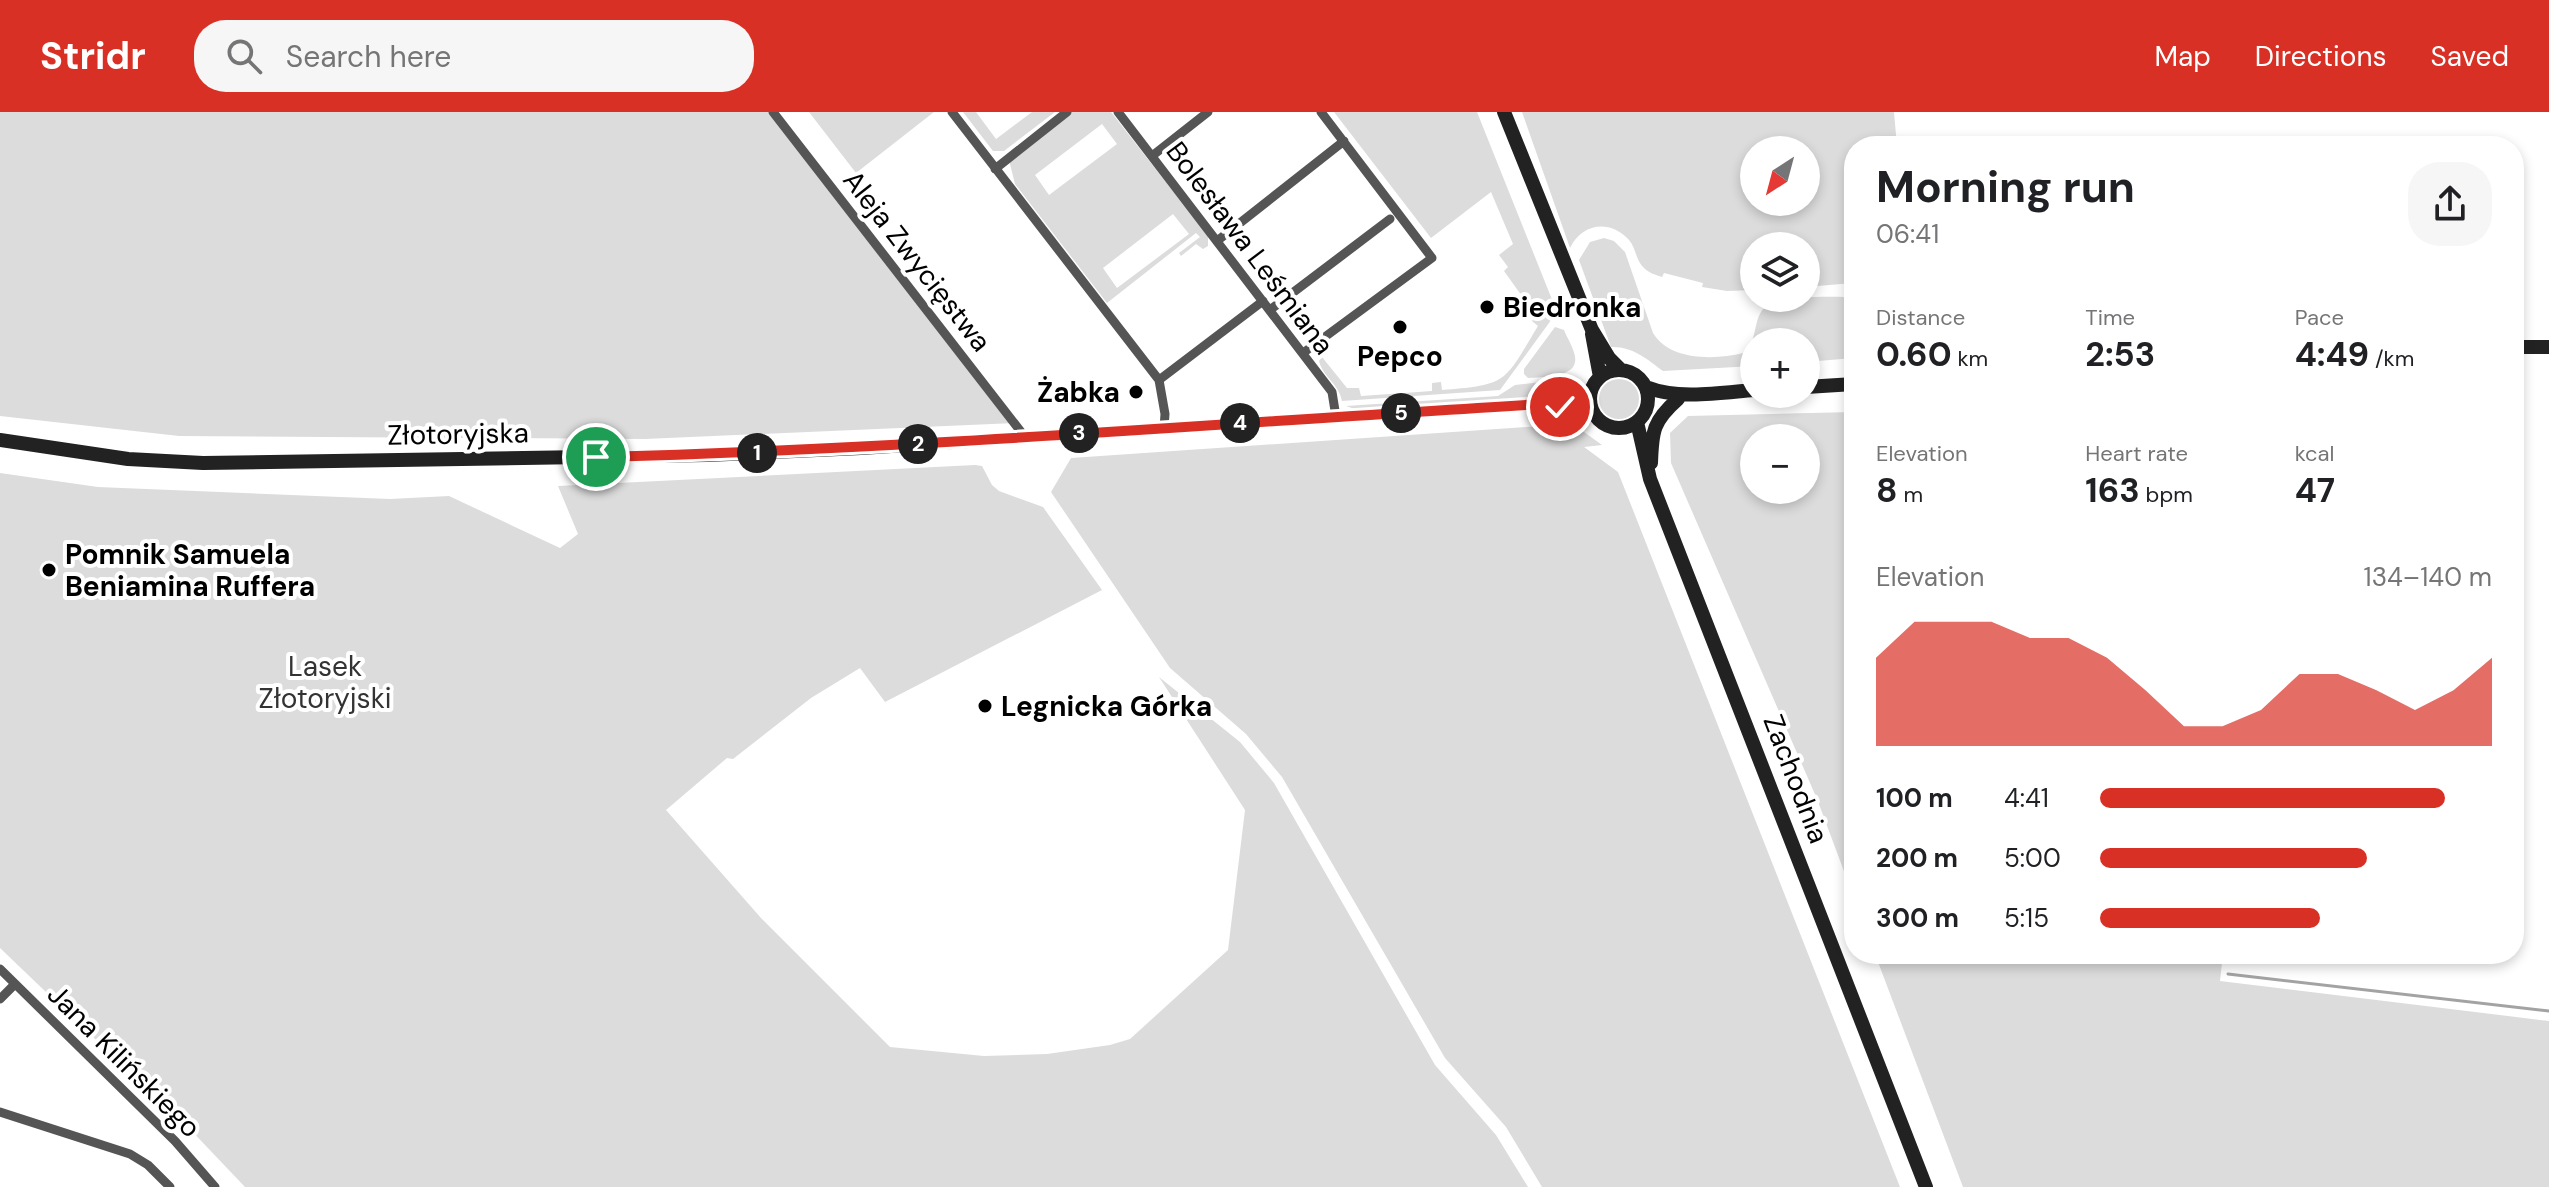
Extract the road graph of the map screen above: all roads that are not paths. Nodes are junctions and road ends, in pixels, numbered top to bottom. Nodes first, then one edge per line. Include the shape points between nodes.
1 (773, 112) edge
2 (952, 112) edge
3 (1067, 112) edge
4 (1118, 112) edge
5 (1208, 112) edge
6 (1321, 112) edge
7 (1504, 112) edge
8 (1344, 141) junction
9 (1152, 156) junction
10 (995, 169) junction
11 (1390, 219) dead end
12 (1217, 241) junction
13 (1263, 301) junction
14 (1270, 310) junction
15 (1592, 330) junction
16 (2524, 347) edge
17 (2549, 347) edge
18 (1303, 353) junction
19 (1621, 370) junction
20 (1600, 377) junction
21 (1159, 380) junction
22 (1844, 385) edge
23 (1820, 386) edge
24 (1646, 387) junction
25 (1740, 391) edge
26 (1590, 392) junction
27 (1695, 394) junction
28 (1678, 399) junction
29 (1541, 404) junction
30 (1647, 410) junction
31 (1592, 411) junction
32 (1336, 417) junction
33 (1637, 422) junction
34 (1164, 428) junction
35 (1616, 429) junction
36 (1025, 437) junction
37 (0, 440) edge
38 (1650, 479) junction
39 (0, 969) edge
40 (15, 984) junction
41 (0, 999) edge
42 (0, 1112) edge
43 (170, 1187) edge
44 (215, 1187) edge
45 (1926, 1187) edge

1 - 36 street, Aleja Zwycięstwa
2 - 10 street
3 - 10 street
4 - 9 street, Bolesława Leśmiana
5 - 9 street
6 - 8 street
7 - 15 main road
8 - 12 street
8 - 18 street via 1432,258
9 - 12 street, Bolesława Leśmiana
10 - 21 street
11 - 14 street
12 - 13 street, Bolesława Leśmiana
13 - 14 street, Bolesława Leśmiana
13 - 21 street
14 - 18 street, Bolesława Leśmiana
15 - 19 main road
15 - 20 main road
16 - 17 main road
18 - 32 street, Bolesława Leśmiana via 1332,392
19 - 20 main road
19 - 24 main road via 1637,376
20 - 26 main road
21 - 34 street
22 - 23 main road
24 - 27 main road
24 - 30 main road
25 - 27 main road
26 - 29 main road, Złotoryjska
26 - 31 main road
27 - 28 main road
28 - 30 main road
28 - 38 main road via 1654,426
29 - 31 main road, Złotoryjska
29 - 32 main road, Złotoryjska
30 - 33 main road
31 - 35 main road
32 - 34 main road, Złotoryjska
33 - 35 main road
33 - 38 main road, Zachodnia
34 - 36 main road, Złotoryjska
35 - 38 main road, Zachodnia via 1629,441
36 - 37 main road, Złotoryjska via 707,455 203,463 128,459
38 - 45 main road, Zachodnia
39 - 40 street, Jana Kilińskiego
40 - 41 street
40 - 44 street, Jana Kilińskiego
42 - 43 street via 130,1154

